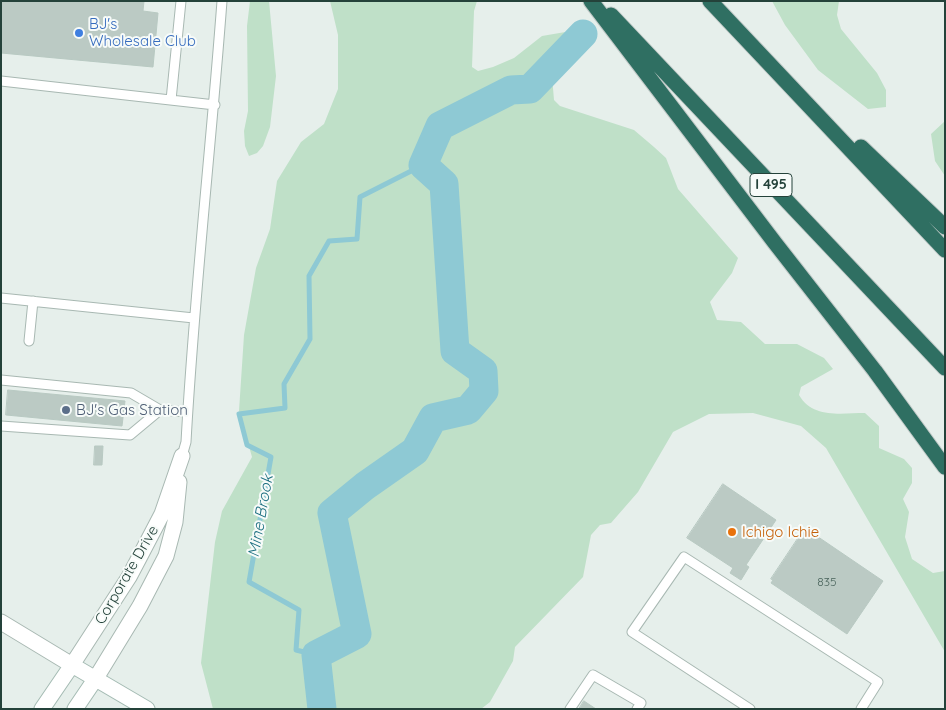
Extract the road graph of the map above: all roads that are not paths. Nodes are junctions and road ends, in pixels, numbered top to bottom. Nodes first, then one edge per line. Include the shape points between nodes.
1 (181, 1) edge
2 (222, 1) edge
3 (591, 1) edge
4 (598, 1) edge
5 (714, 5) edge
6 (1, 81) edge
7 (171, 100) junction
8 (215, 105) junction
9 (945, 227) edge
10 (945, 250) edge
11 (1, 298) edge
12 (33, 301) junction
13 (194, 318) junction
14 (29, 341) dead end
15 (945, 368) edge
16 (1, 380) edge
17 (160, 410) junction
18 (187, 412) junction
19 (1, 426) edge
20 (182, 456) junction
21 (945, 467) edge
22 (1, 622) edge
23 (72, 665) junction
24 (96, 678) junction
25 (42, 709) edge
26 (75, 709) edge
27 (147, 709) edge
28 (570, 709) edge
29 (637, 709) edge
30 (750, 709) edge
31 (861, 709) edge

1 - 7 lane
2 - 8 lane
3 - 21 highway
4 - 15 highway, I 495
5 - 9 highway
5 - 10 highway
6 - 7 lane
7 - 8 lane
8 - 13 lane
11 - 12 lane
12 - 13 lane
12 - 14 lane
13 - 18 lane
16 - 17 lane via 131,393
17 - 18 lane
17 - 19 lane via 130,435
18 - 20 lane
20 - 23 street, Corporate Drive via 162,514 138,560
20 - 24 street, Corporate Drive via 175,522 166,556
22 - 23 street
23 - 24 street
23 - 25 street, Corporate Drive
24 - 26 street, Corporate Drive
24 - 27 street
28 - 29 lane via 593,675 641,703
30 - 31 lane via 632,632 684,557 878,682

